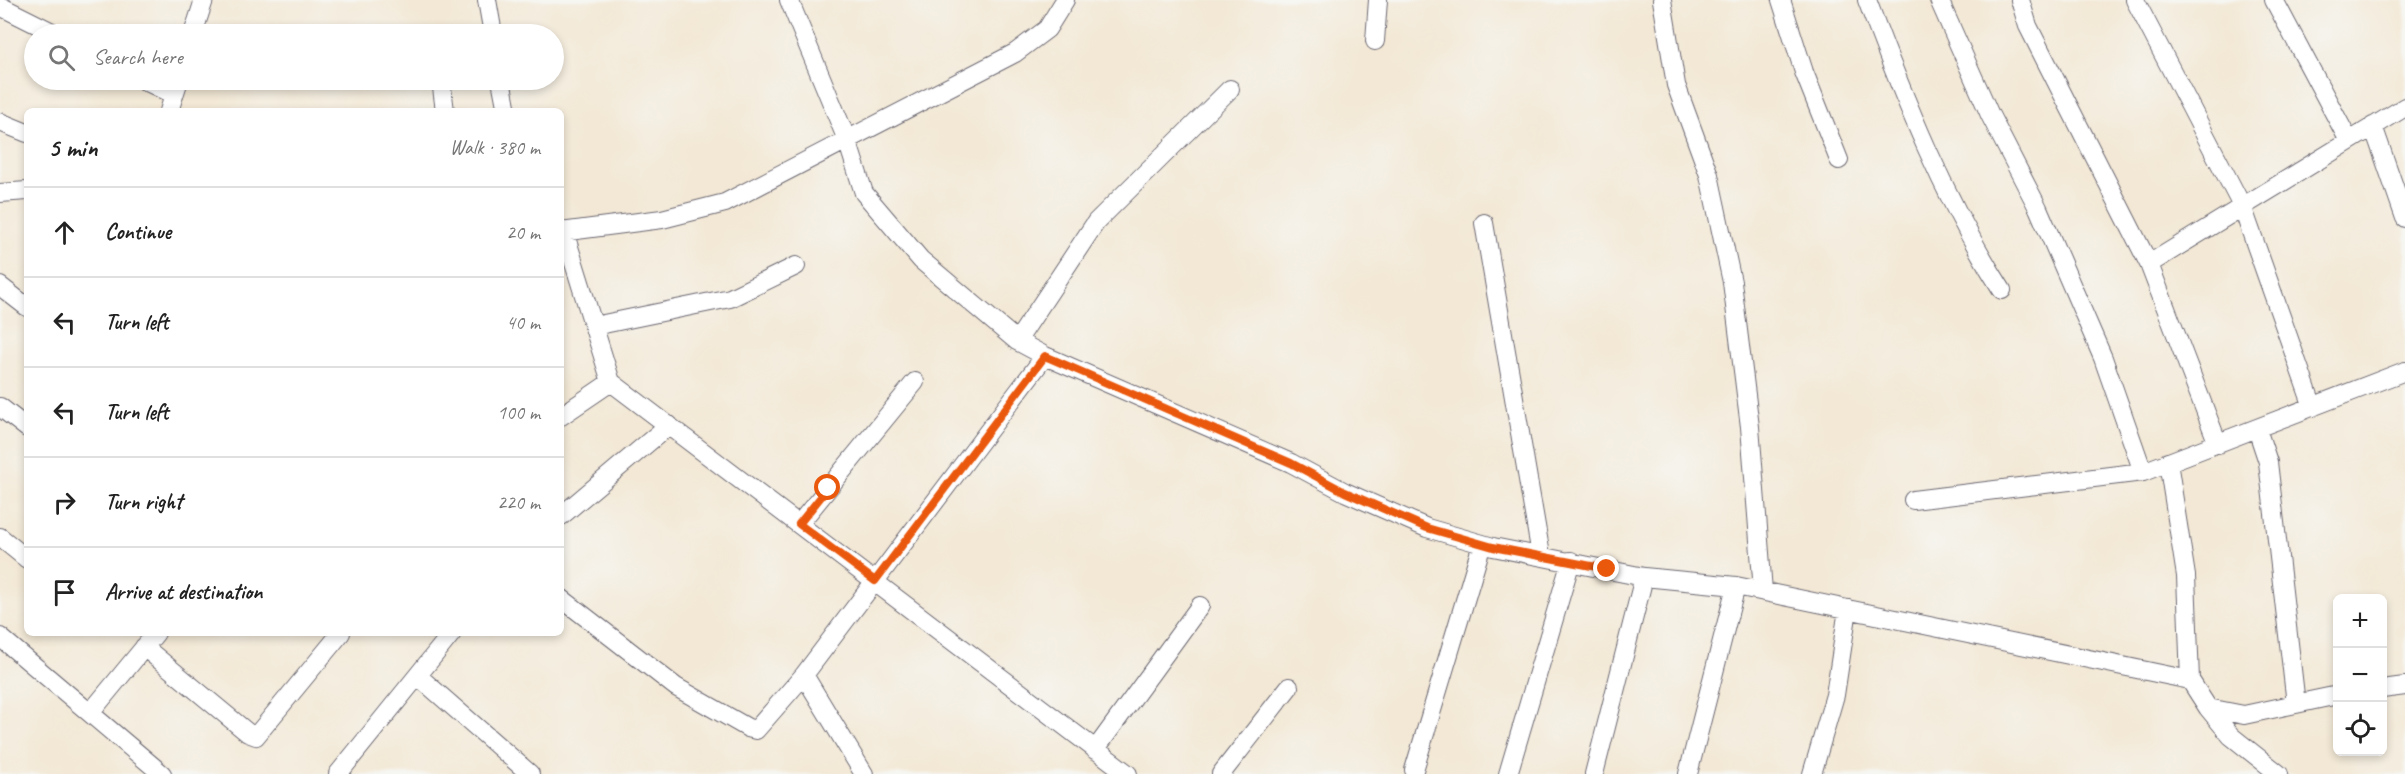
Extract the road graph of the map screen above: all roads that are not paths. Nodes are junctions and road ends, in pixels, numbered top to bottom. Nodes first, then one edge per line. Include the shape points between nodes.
1 (204, 0) edge
2 (487, 0) edge
3 (789, 0) edge
4 (1065, 0) edge
5 (1378, 0) edge
6 (1662, 0) edge
7 (1781, 0) edge
8 (1867, 0) edge
9 (1939, 0) edge
10 (2020, 0) edge
11 (2135, 0) edge
12 (2274, 0) edge
13 (0, 6) edge
14 (36, 24) edge
15 (196, 24) edge
16 (492, 24) edge
17 (1374, 40) dead end
18 (1230, 89) dead end
19 (442, 90) edge
20 (503, 90) edge
21 (2405, 106) edge
22 (445, 108) edge
23 (506, 108) edge
24 (0, 122) edge
25 (2373, 126) junction
26 (24, 132) edge
27 (847, 140) junction
28 (2349, 141) junction
29 (1839, 160) dead end
30 (24, 191) edge
31 (0, 193) edge
32 (2242, 206) junction
33 (2405, 218) edge
34 (1484, 223) dead end
35 (564, 231) edge
36 (564, 234) edge
37 (2149, 264) junction
38 (796, 266) dead end
39 (0, 286) edge
40 (2002, 290) dead end
41 (24, 305) edge
42 (594, 326) junction
43 (1017, 341) junction
44 (1045, 356) junction
45 (2404, 375) edge
46 (611, 382) junction
47 (915, 382) dead end
48 (2313, 406) junction
49 (0, 407) edge
50 (564, 414) edge
51 (669, 425) junction
52 (24, 426) edge
53 (2257, 429) junction
54 (2218, 444) junction
55 (2168, 462) junction
56 (2143, 471) junction
57 (1913, 500) dead end
58 (564, 513) edge
59 (799, 524) junction
60 (0, 537) edge
61 (1482, 544) junction
62 (1541, 555) junction
63 (24, 556) edge
64 (1571, 561) junction
65 (1644, 577) junction
66 (875, 581) junction
67 (1736, 586) junction
68 (1763, 591) junction
69 (564, 600) edge
70 (1200, 606) dead end
71 (1848, 609) junction
72 (153, 636) edge
73 (339, 636) edge
74 (450, 636) edge
75 (0, 637) edge
76 (144, 647) junction
77 (804, 675) junction
78 (418, 676) junction
79 (2190, 680) junction
80 (2405, 686) edge
81 (1289, 687) dead end
82 (2387, 688) edge
83 (2333, 696) edge
84 (2296, 704) junction
85 (2208, 708) junction
86 (91, 712) junction
87 (1095, 750) junction
88 (1414, 770) dead end
89 (162, 774) edge
90 (338, 774) edge
91 (530, 774) edge
92 (864, 774) edge
93 (1128, 774) edge
94 (1221, 774) edge
95 (1508, 774) edge
96 (1594, 774) edge
97 (1688, 774) edge
98 (1812, 774) edge
99 (2280, 774) edge

1 - 15 street
2 - 16 street
3 - 27 street
4 - 27 street via 1047,29 1015,53
5 - 17 street
6 - 68 street via 1676,85 1709,175 1732,282 1750,427
7 - 29 street
8 - 40 street via 1970,240
9 - 56 street via 1990,115 2038,208 2103,358
10 - 37 street via 2028,26
11 - 32 street
12 - 28 street
13 - 14 street
18 - 43 street via 1096,222
19 - 22 street
20 - 23 street
21 - 25 street
24 - 26 street
25 - 28 street
25 - 33 street
27 - 35 street via 725,203 662,219
27 - 43 street via 864,193 921,260
28 - 32 street
30 - 31 street
32 - 37 street
32 - 48 street
34 - 62 street
36 - 42 street
37 - 54 street
38 - 42 street via 730,298
39 - 41 street
42 - 46 street
43 - 44 street
44 - 61 street via 1291,463 1427,528
44 - 66 street
45 - 48 street
46 - 50 street
46 - 51 street
47 - 59 street
48 - 53 street
49 - 52 street
51 - 58 street
51 - 59 street
53 - 54 street
53 - 84 street via 2268,462
54 - 55 street
55 - 56 street
55 - 79 street via 2186,576
56 - 57 street
59 - 66 street
60 - 63 street
61 - 62 street
61 - 88 street
62 - 64 street
64 - 65 street
64 - 95 street
65 - 67 street
65 - 96 street
66 - 77 street
66 - 87 street
67 - 68 street
67 - 97 street
68 - 71 street
69 - 77 street via 676,687 748,728 756,730 762,725
70 - 87 street
71 - 79 street
71 - 98 street via 1835,695
72 - 76 street
73 - 76 street via 256,736 248,734
74 - 78 street
75 - 86 street
76 - 86 street
77 - 92 street
78 - 90 street
78 - 91 street
79 - 85 street
80 - 82 street
81 - 94 street
83 - 84 street
84 - 85 street via 2244,715
85 - 99 street via 2231,736
86 - 89 street
87 - 93 street

